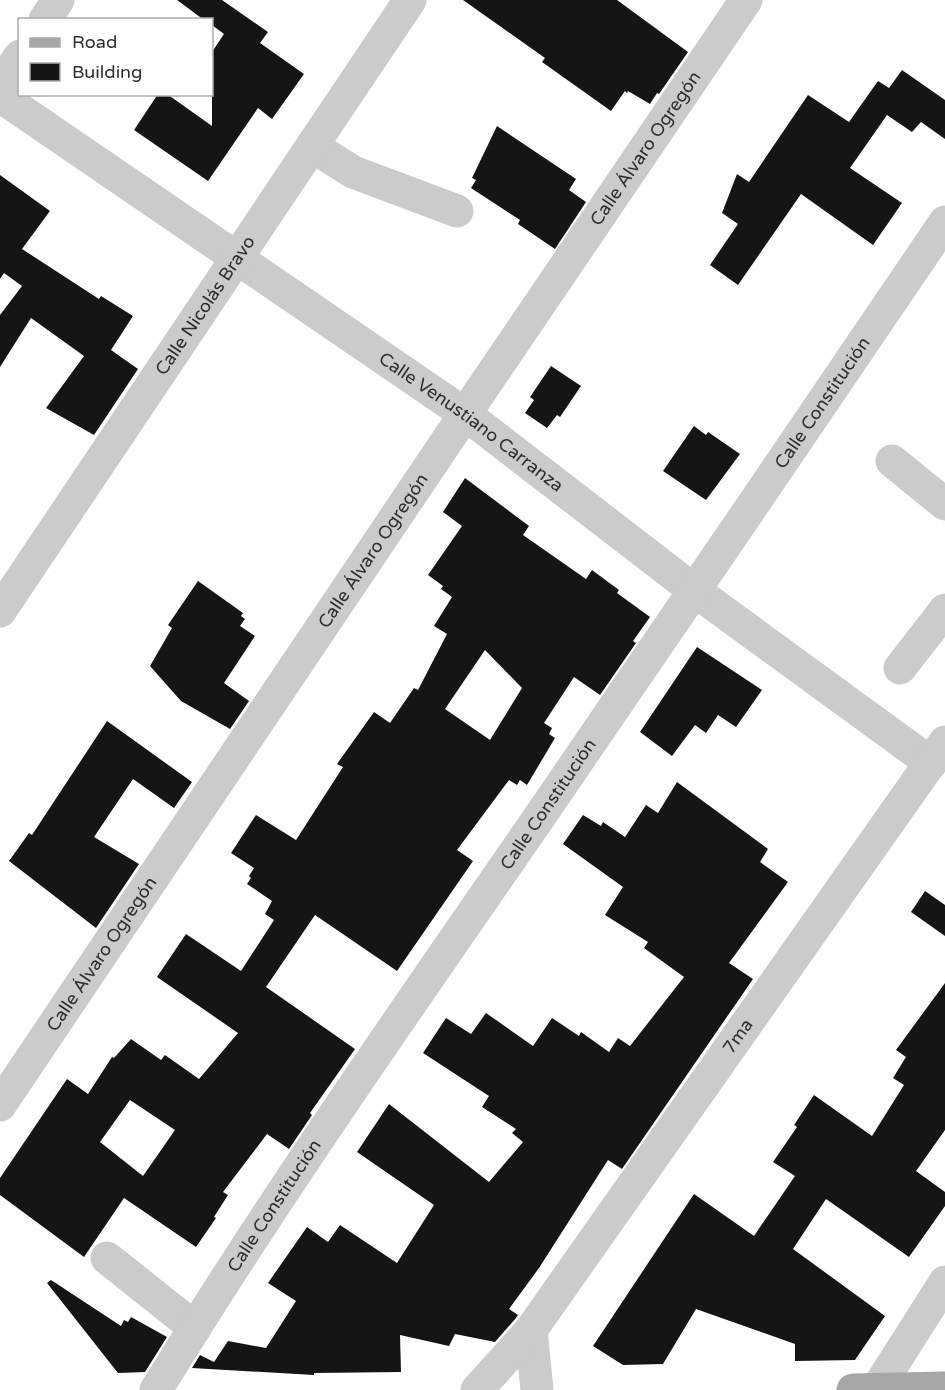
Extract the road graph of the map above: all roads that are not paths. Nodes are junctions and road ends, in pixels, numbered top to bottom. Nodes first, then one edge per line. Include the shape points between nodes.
1 (58, 0) edge
2 (410, 0) edge
3 (747, 0) edge
4 (46, 18) edge
5 (18, 59) edge
6 (0, 85) edge
7 (0, 96) edge
8 (312, 146) junction
9 (457, 211) dead end
10 (945, 222) edge
11 (237, 258) junction
12 (465, 414) junction
13 (892, 461) dead end
14 (945, 504) edge
15 (695, 591) junction
16 (945, 610) edge
17 (0, 611) edge
18 (900, 668) dead end
19 (938, 753) edge
20 (0, 1104) edge
21 (107, 1258) dead end
22 (945, 1282) edge
23 (195, 1328) junction
24 (531, 1330) junction
25 (945, 1388) edge
26 (877, 1389) edge
27 (156, 1390) edge
28 (477, 1390) edge
29 (537, 1390) edge
30 (853, 1390) edge

1 - 4 street
2 - 8 street, Calle Nicolás Bravo
3 - 12 street, Calle Álvaro Ogregón
5 - 6 street
7 - 11 street, Calle Venustiano Carranza
8 - 9 street via 353,172
8 - 11 street, Calle Nicolás Bravo
10 - 15 street, Calle Constitución
11 - 12 street, Calle Venustiano Carranza
11 - 17 street, Calle Nicolás Bravo
12 - 15 street, Calle Venustiano Carranza
12 - 20 street, Calle Álvaro Ogregón
13 - 14 street
15 - 19 street, Calle Venustiano Carranza
15 - 23 street, Calle Constitución via 390,1032
16 - 18 street
19 - 24 street, 7ma
21 - 23 street
22 - 26 street
23 - 27 street, Calle Constitución
24 - 28 street, 7ma
24 - 29 street
25 - 26 main road
26 - 30 main road

